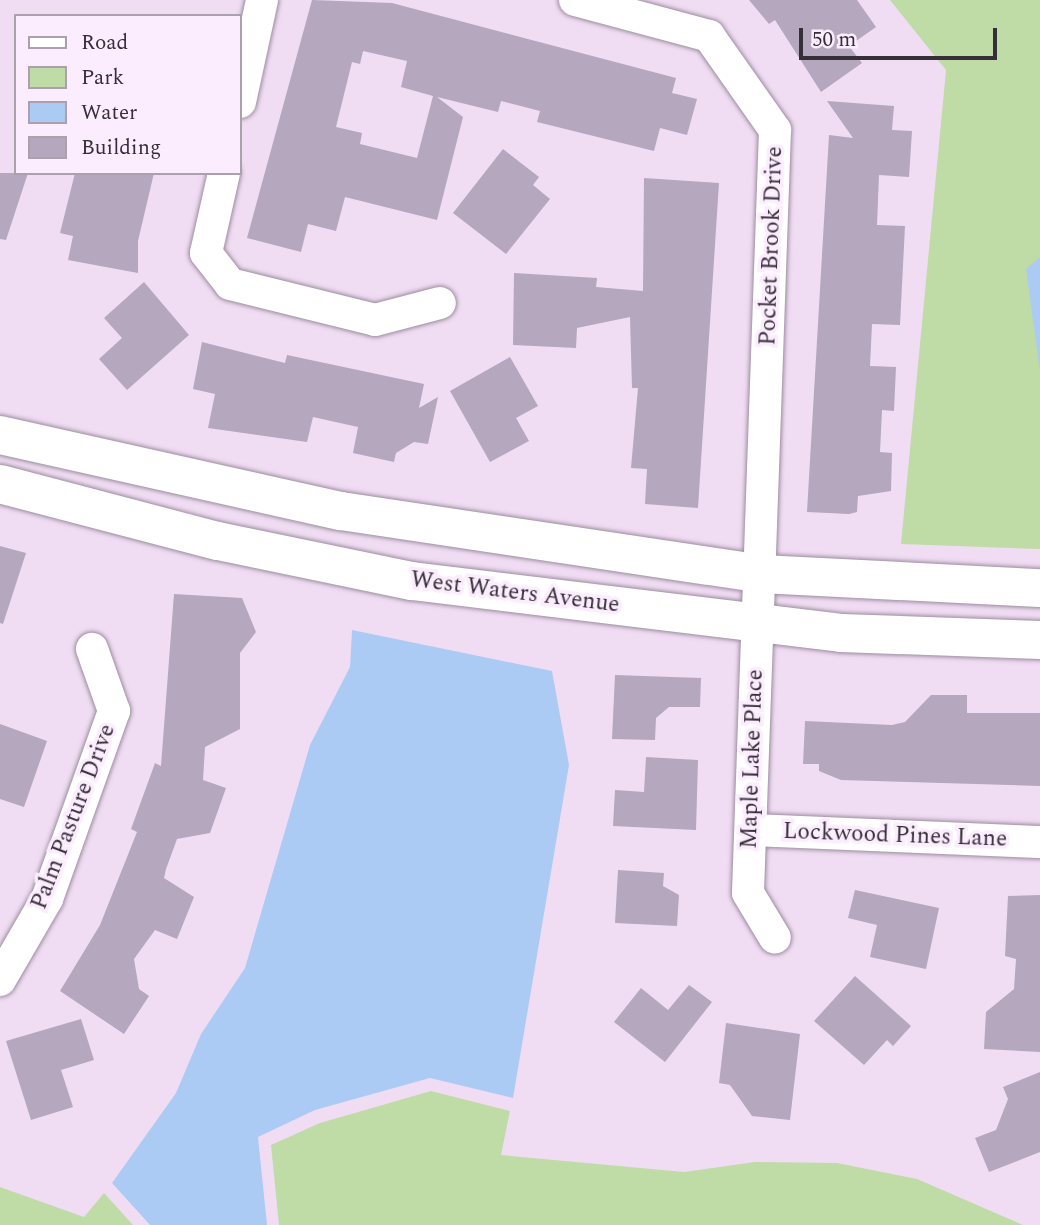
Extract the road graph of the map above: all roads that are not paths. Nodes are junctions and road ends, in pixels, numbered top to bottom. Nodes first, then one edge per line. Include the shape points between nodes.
1 (262, 0) edge
2 (575, 0) edge
3 (242, 93) edge
4 (224, 175) edge
5 (440, 303) dead end
6 (0, 435) edge
7 (0, 484) edge
8 (761, 574) junction
9 (1040, 587) edge
10 (756, 624) junction
11 (1040, 640) edge
12 (92, 649) dead end
13 (751, 831) junction
14 (1040, 842) edge
15 (775, 938) dead end
16 (0, 980) edge

1 - 3 street
2 - 8 street, Pocket Brook Drive via 709,36 775,130
4 - 5 street via 206,253 230,284 375,320
6 - 8 street via 341,511
7 - 10 street, West Waters Avenue via 218,541 412,581
8 - 9 street
8 - 10 street, Maple Lake Place
10 - 11 street, West Waters Avenue via 841,634
10 - 13 street, Maple Lake Place
12 - 16 street, Palm Pasture Drive via 114,711 47,899
13 - 14 street, Lockwood Pines Lane
13 - 15 street, Maple Lake Place via 748,893

